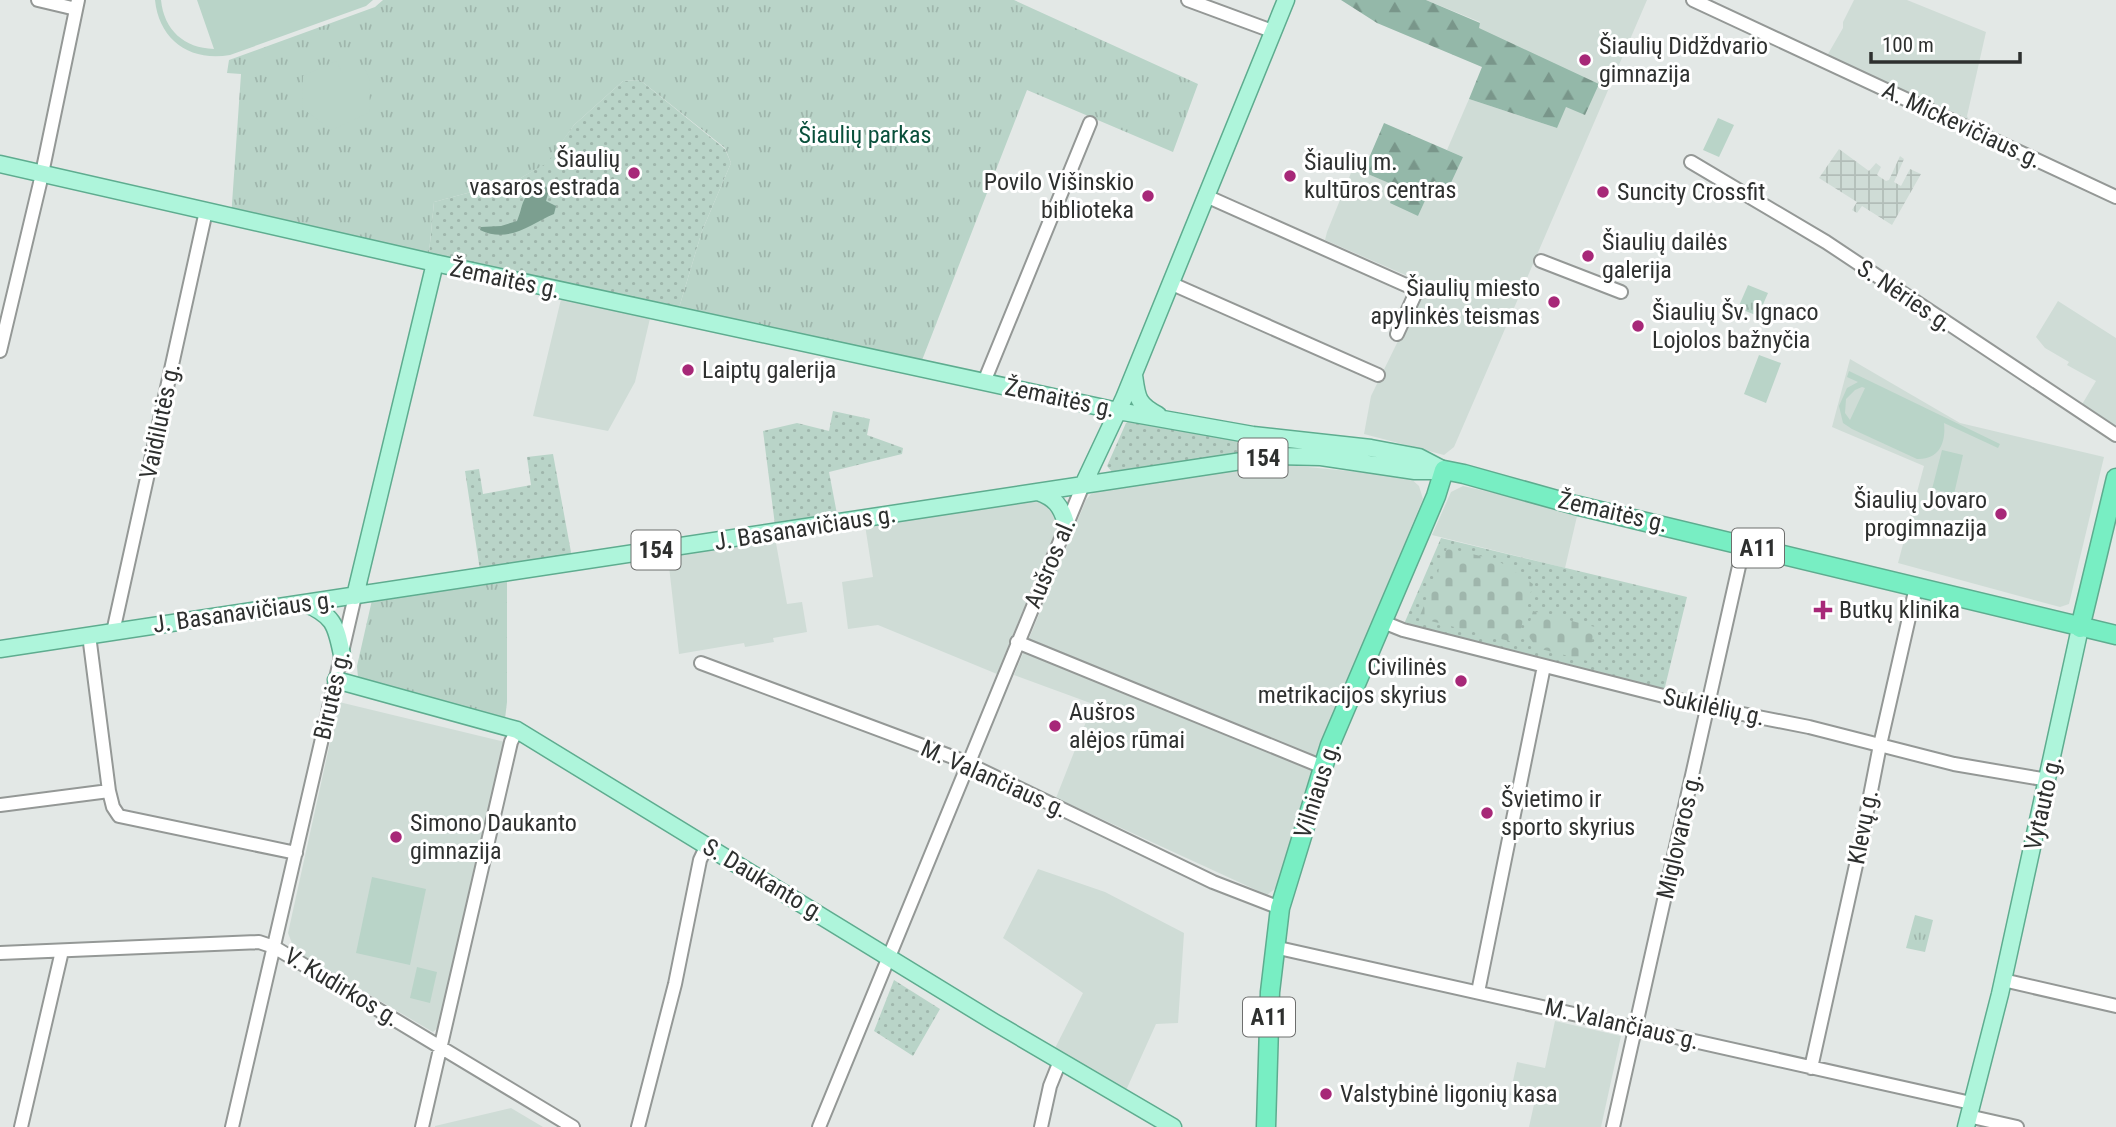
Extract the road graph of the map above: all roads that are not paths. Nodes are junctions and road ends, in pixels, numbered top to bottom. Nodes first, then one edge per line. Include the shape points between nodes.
1 (38, 0) edge
2 (1188, 0) edge
3 (1286, 0) edge
4 (1693, 0) edge
5 (77, 5) edge
6 (1272, 31) junction
7 (1090, 123) dead end
8 (1691, 162) dead end
9 (0, 164) edge
10 (41, 173) junction
11 (1206, 196) junction
12 (2116, 197) edge
13 (206, 211) junction
14 (1541, 261) dead end
15 (435, 263) junction
16 (1171, 283) junction
17 (1621, 292) dead end
18 (1396, 334) dead end
19 (0, 351) edge
20 (1134, 372) junction
21 (1378, 376) dead end
22 (984, 382) junction
23 (1118, 411) junction
24 (1166, 419) junction
25 (2116, 435) edge
26 (1444, 470) junction
27 (2116, 478) edge
28 (1083, 485) junction
29 (1038, 492) junction
30 (1066, 523) junction
31 (1744, 544) junction
32 (1916, 587) junction
33 (355, 596) junction
34 (304, 603) junction
35 (1382, 622) junction
36 (2080, 628) junction
37 (113, 632) junction
38 (89, 635) junction
39 (2116, 635) edge
40 (1017, 642) junction
41 (0, 649) edge
42 (342, 654) junction
43 (701, 663) dead end
44 (1544, 666) junction
45 (336, 680) junction
46 (1707, 707) junction
47 (517, 730) junction
48 (1880, 745) junction
49 (967, 764) junction
50 (1323, 767) junction
51 (2048, 780) junction
52 (109, 791) junction
53 (0, 805) edge
54 (707, 845) junction
55 (296, 853) junction
56 (1280, 908) junction
57 (274, 947) junction
58 (1274, 947) junction
59 (62, 951) junction
60 (0, 953) edge
61 (889, 957) junction
62 (2003, 980) junction
63 (1478, 992) junction
64 (2116, 1006) edge
65 (1636, 1027) junction
66 (440, 1046) junction
67 (1060, 1061) junction
68 (1811, 1068) junction
69 (1969, 1116) edge
70 (21, 1127) edge
71 (232, 1127) edge
72 (422, 1127) edge
73 (573, 1127) edge
74 (638, 1127) edge
75 (818, 1127) edge
76 (1041, 1127) edge
77 (1172, 1127) edge
78 (1266, 1127) edge
79 (1614, 1127) edge
80 (2017, 1127) edge

1 - 5 street
2 - 6 street
3 - 6 main road, Aušros al.
4 - 12 street, A. Mickevičiaus g.
5 - 10 street
6 - 11 main road, Aušros al.
7 - 22 street
8 - 25 street, S. Nėries g. via 1826,242
9 - 10 main road, Žemaitės g.
10 - 13 main road, Žemaitės g.
10 - 19 street
11 - 16 main road, Aušros al.
11 - 18 street via 1416,290
13 - 15 main road, Žemaitės g.
13 - 37 street, Vaidilutės g.
14 - 17 street
15 - 22 main road, Žemaitės g.
15 - 33 main road, Birutės g.
16 - 20 main road, Aušros al.
16 - 21 street
20 - 23 main road, Aušros al.
20 - 24 main road via 1137,399
22 - 23 main road, Žemaitės g.
23 - 24 main road, Žemaitės g.
23 - 28 main road, Aušros al.
24 - 26 main road, Žemaitės g. via 1253,435 1371,448 1419,457
26 - 28 main road, J. Basanavičiaus g. / 154 via 1275,456
26 - 31 highway, Žemaitės g. / A11
26 - 35 highway, Vilniaus g. / A11
27 - 36 highway, Vytauto g.
28 - 29 main road, J. Basanavičiaus g. / 154
28 - 30 street, Aušros al.
29 - 30 main road via 1060,505
29 - 33 main road, J. Basanavičiaus g. / 154
30 - 40 street, Aušros al.
31 - 32 highway, Žemaitės g. / A11
31 - 46 street, Miglovaros g.
32 - 36 highway, Žemaitės g. / A11
32 - 48 street, Klevų g.
33 - 34 main road, J. Basanavičiaus g. / 154
33 - 42 street, Birutės g.
34 - 37 main road, J. Basanavičiaus g. / 154
34 - 42 main road via 333,622
35 - 44 street, Sukilėlių g.
35 - 50 highway, Vilniaus g. / A11
36 - 39 highway, Žemaitės g. / A11
36 - 51 main road, Vytauto g.
37 - 38 main road, J. Basanavičiaus g. / 154
38 - 41 main road, J. Basanavičiaus g. / 154
38 - 52 street
40 - 49 street, Aušros al.
40 - 50 street
42 - 45 street, Birutės g.
43 - 49 street, M. Valančiaus g.
44 - 46 street, Sukilėlių g.
44 - 63 street
45 - 47 main road, S. Daukanto g.
45 - 55 street, Birutės g.
46 - 48 street, Sukilėlių g.
46 - 65 street, Miglovaros g.
47 - 54 main road, S. Daukanto g.
47 - 66 street
48 - 51 street, Sukilėlių g. via 1954,764
48 - 68 street, Klevų g.
49 - 56 street, M. Valančiaus g. via 1213,882
49 - 61 street, Aušros al.
50 - 56 highway, Vilniaus g. / A11
51 - 62 main road, Vytauto g.
52 - 53 street
52 - 55 street via 119,816
54 - 61 main road, S. Daukanto g.
54 - 74 street
55 - 57 street, Birutės g.
56 - 58 highway, Vilniaus g. / A11
57 - 59 street, V. Kudirkos g. via 259,943
57 - 66 street, V. Kudirkos g.
57 - 71 street, Birutės g.
58 - 63 street, M. Valančiaus g.
58 - 78 highway, Vilniaus g. / A11
59 - 60 street, V. Kudirkos g.
59 - 70 street
61 - 67 main road, S. Daukanto g.
61 - 75 street, Aušros al.
62 - 64 street
62 - 69 main road, Vytauto g.
63 - 65 street, M. Valančiaus g.
65 - 68 street, M. Valančiaus g.
65 - 79 street, Miglovaros g.
66 - 72 street
66 - 73 street, V. Kudirkos g.
67 - 76 street via 1049,1086
67 - 77 main road, S. Daukanto g.
68 - 69 street, M. Valančiaus g.
69 - 80 street, M. Valančiaus g.

